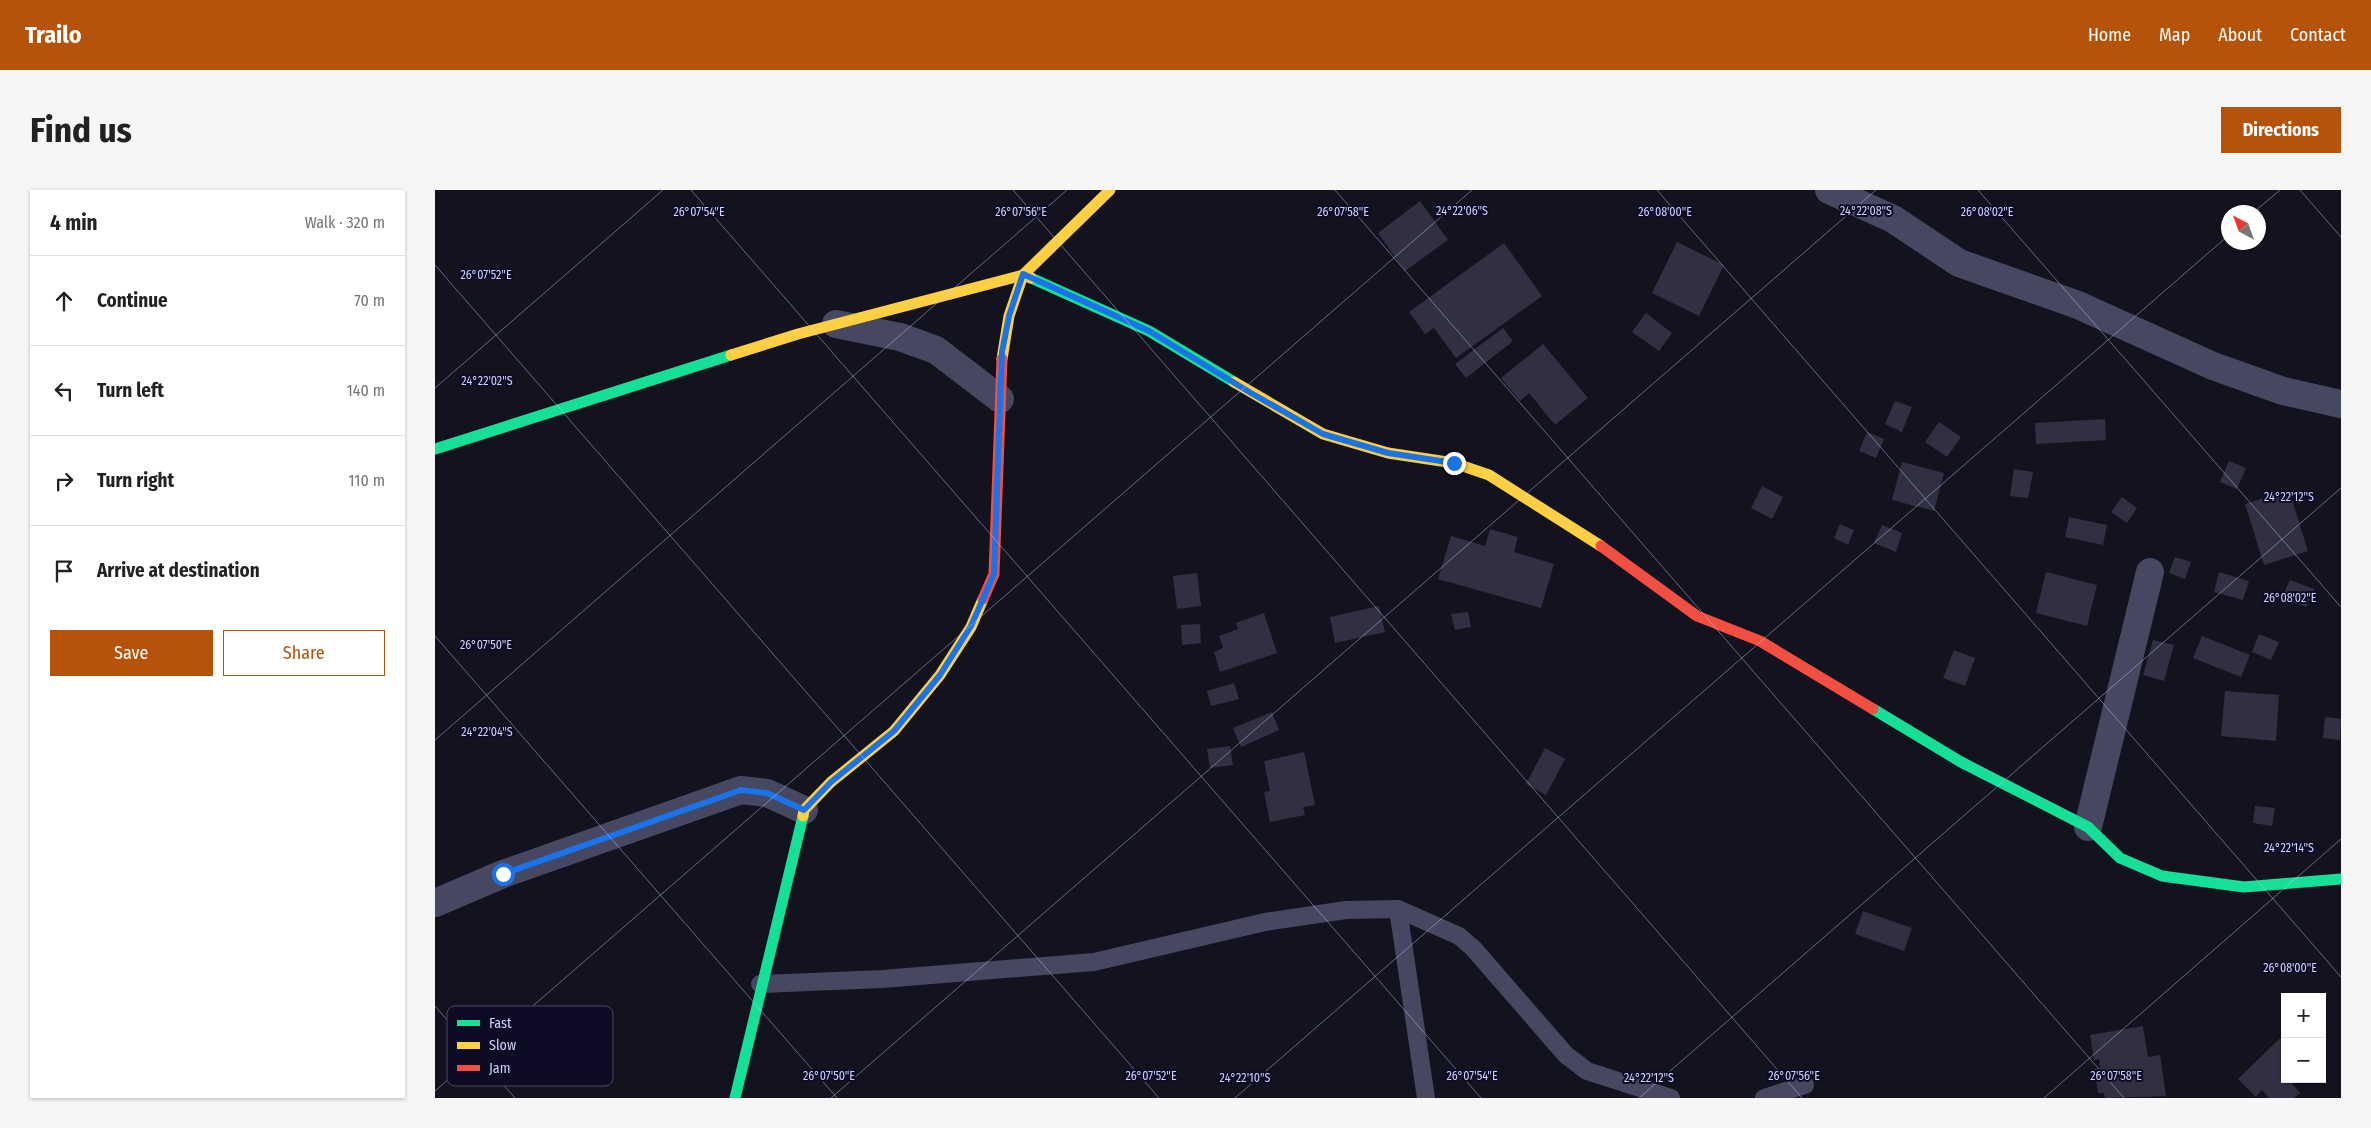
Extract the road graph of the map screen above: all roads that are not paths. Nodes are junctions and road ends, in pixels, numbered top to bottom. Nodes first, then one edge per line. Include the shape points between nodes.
1 (1110, 190) edge
2 (1829, 190) edge
3 (1023, 274) junction
4 (836, 324) junction
5 (1000, 399) junction
6 (2341, 404) edge
7 (435, 450) edge
8 (2150, 572) dead end
9 (804, 810) junction
10 (2088, 827) junction
11 (2341, 879) edge
12 (435, 904) edge
13 (1398, 909) junction
14 (761, 984) junction
15 (1805, 1085) dead end
16 (735, 1098) edge
17 (1426, 1098) edge
18 (1671, 1098) edge
19 (1765, 1098) edge

1 - 3 street
2 - 6 street via 1893,219 1959,263 2078,305 2213,366 2283,391
3 - 4 street
3 - 5 street via 1009,316 1002,352
3 - 10 street via 1149,331 1323,434 1388,453 1454,463 1489,475 1601,546 1697,616 1760,641 1961,762
4 - 5 street via 899,337 936,350
4 - 7 street via 521,420
5 - 9 street via 994,574 971,626 940,675 894,731 831,782
8 - 10 street
9 - 12 street via 767,793 741,790 503,874
9 - 14 street
10 - 11 street via 2120,858 2161,876 2244,887
13 - 14 lane via 1346,910 1265,922 1094,962 882,979
13 - 17 lane
13 - 18 lane via 1459,936 1566,1055 1587,1070
14 - 16 street
15 - 19 lane

